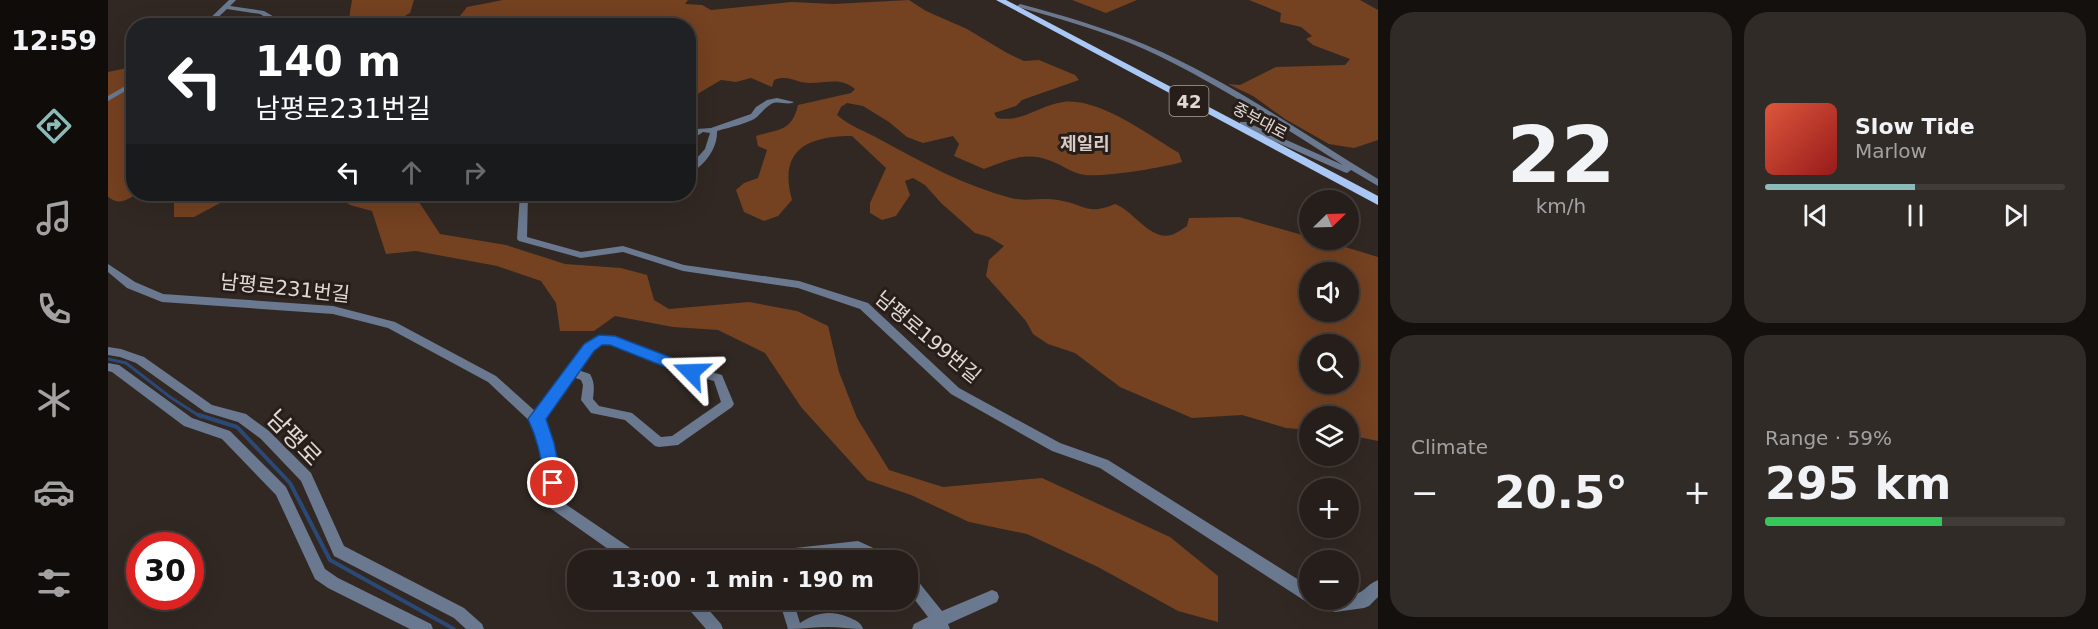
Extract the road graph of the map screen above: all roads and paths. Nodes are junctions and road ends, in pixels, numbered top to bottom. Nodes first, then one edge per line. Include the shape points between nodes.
1 (233, 0) edge
2 (1000, 0) edge
3 (1008, 0) edge
4 (1020, 6) junction
5 (226, 7) junction
6 (214, 18) edge
7 (273, 18) edge
8 (126, 88) edge
9 (108, 99) edge
10 (790, 102) dead end
11 (1243, 124) junction
12 (713, 130) junction
13 (696, 133) edge
14 (696, 165) edge
15 (1374, 180) edge
16 (1378, 194) edge
17 (524, 201) edge
18 (1378, 201) edge
19 (108, 267) edge
20 (108, 351) edge
21 (108, 367) edge
22 (571, 372) junction
23 (536, 419) junction
24 (621, 550) edge
25 (840, 550) edge
26 (862, 550) edge
27 (1378, 587) edge
28 (1299, 589) edge
29 (918, 593) edge
30 (992, 597) dead end
31 (1359, 602) edge
32 (699, 610) edge
33 (789, 610) edge
34 (941, 624) edge
35 (426, 629) edge
36 (477, 629) edge
37 (716, 629) edge
38 (795, 629) edge
39 (804, 629) edge
40 (856, 629) edge
41 (919, 629) edge

1 - 5 street
2 - 18 main road, 중부대로 / 42
3 - 4 main road, 중부대로 / 42
4 - 11 main road, 중부대로 / 42
4 - 15 street via 1095,28 1191,69
5 - 6 street
5 - 7 street via 262,12
8 - 9 street
10 - 12 street via 770,102 754,116
11 - 15 street
11 - 16 main road, 중부대로 / 42
12 - 13 street
12 - 14 street via 711,143
17 - 28 street, 남평로199번길 via 522,239 581,255 623,249 683,267 799,285 864,306 956,391 1056,447 1104,464
19 - 23 street, 남평로231번길 via 131,285 162,298 333,310 391,325 492,379
20 - 36 street, 남평로 via 140,360 208,409 242,418 265,435 306,477 339,551 459,613
21 - 35 street via 115,368 188,422 226,435 281,491 320,574
22 - 22 street via 589,347 599,340 610,340 691,372 718,378 728,404 674,441 659,441 628,416 595,410 586,400 586,377
22 - 23 street
23 - 24 street, 남평로231번길 via 541,424 551,462 555,504
25 - 26 street
27 - 31 street
29 - 34 street
30 - 34 street
32 - 37 street
33 - 38 street
34 - 41 street
39 - 40 street via 830,619

